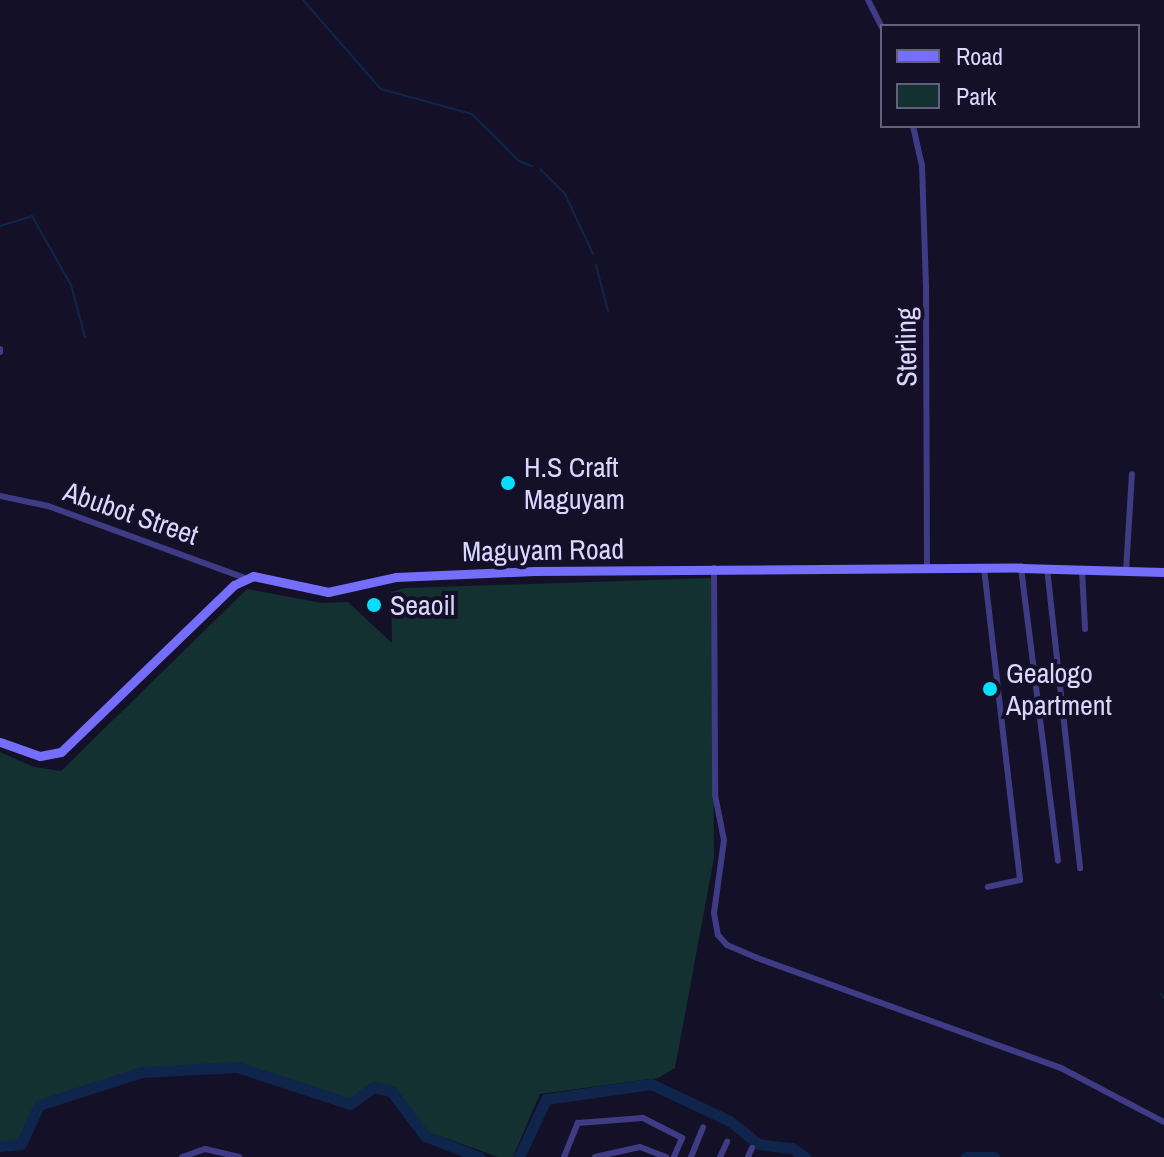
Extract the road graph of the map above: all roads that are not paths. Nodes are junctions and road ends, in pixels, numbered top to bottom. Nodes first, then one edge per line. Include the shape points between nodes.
1 (868, 0) edge
2 (880, 24) edge
3 (913, 128) edge
4 (1132, 474) dead end
5 (0, 496) edge
6 (714, 568) junction
7 (984, 568) junction
8 (1021, 568) junction
9 (1047, 568) junction
10 (927, 569) junction
11 (1082, 569) junction
12 (1126, 571) junction
13 (1164, 572) edge
14 (245, 578) junction
15 (1085, 629) dead end
16 (0, 742) edge
17 (1058, 861) dead end
18 (1080, 868) dead end
19 (988, 887) dead end
20 (1164, 1122) edge
21 (703, 1127) dead end
22 (727, 1142) dead end
23 (752, 1148) dead end
24 (182, 1157) edge
25 (239, 1157) edge
26 (564, 1157) edge
27 (595, 1157) edge
28 (666, 1157) edge
29 (674, 1157) edge
30 (691, 1157) edge
31 (720, 1157) edge
32 (748, 1157) edge

1 - 2 street
3 - 10 street, Sterling via 922,166 926,270
4 - 12 street
5 - 14 street, Abubot Street via 48,506
6 - 10 main road, Maguyam Road
6 - 14 main road, Maguyam Road via 396,577 328,592 268,576
6 - 20 street via 715,795 724,840 714,913 718,935 727,945 757,958 1061,1068
7 - 8 main road, Maguyam Road
7 - 10 main road, Maguyam Road
7 - 19 street via 1020,880
8 - 9 main road, Maguyam Road
8 - 17 street
9 - 11 main road, Maguyam Road
9 - 18 street
11 - 12 main road, Maguyam Road
11 - 15 street
12 - 13 main road, Maguyam Road
14 - 16 main road via 61,752 40,756
21 - 30 street
22 - 31 street
23 - 32 street
24 - 25 street via 205,1149
26 - 29 street via 578,1123 643,1118 682,1138
27 - 28 street via 640,1147

